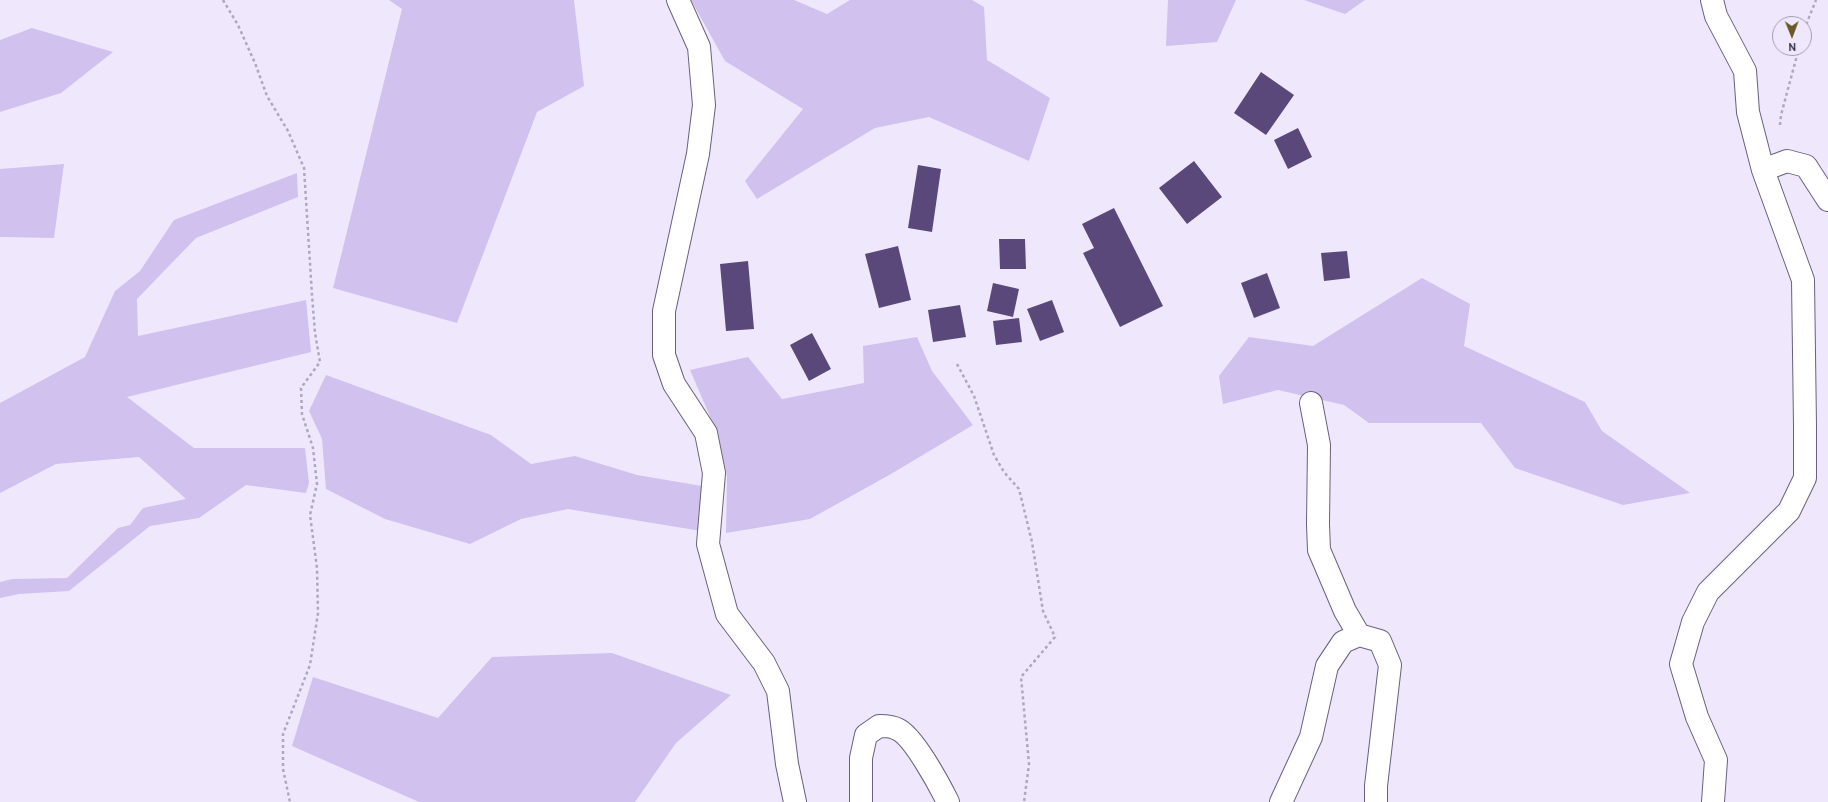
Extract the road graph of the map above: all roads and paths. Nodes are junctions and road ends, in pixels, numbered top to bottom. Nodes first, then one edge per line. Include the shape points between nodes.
1 (223, 0) edge
2 (678, 0) edge
3 (1712, 0) edge
4 (1816, 0) edge
5 (1810, 16) edge
6 (1797, 56) edge
7 (1787, 161) junction
8 (1763, 170) junction
9 (1828, 200) edge
10 (958, 364) dead end
11 (1311, 403) dead end
12 (1359, 635) junction
13 (290, 802) edge
14 (795, 802) edge
15 (861, 802) edge
16 (948, 802) edge
17 (1024, 802) edge
18 (1281, 802) edge
19 (1376, 802) edge
20 (1713, 802) edge

1 - 13 path via 238,25 267,96 288,130 304,168 315,333 320,362 301,388 302,414 313,448 317,484 310,514 317,568 318,613 310,665 284,734 283,769
2 - 14 street via 699,48 704,105 698,154 664,311 664,355 674,384 706,433 714,473 708,544 727,614 764,663 778,691 787,764
3 - 8 street via 1716,16 1745,72 1748,112
4 - 5 path
6 - 7 path via 1781,115 1779,151
7 - 8 street
7 - 9 street via 1806,166
8 - 20 street via 1802,280 1805,478 1789,511 1708,592 1693,622 1682,664 1697,717 1716,760
10 - 17 path via 974,396 994,454 1004,472 1019,489 1032,542 1043,611 1055,638 1037,656 1022,677 1029,764
11 - 12 street via 1319,445 1319,550
12 - 18 street via 1343,642 1327,666 1311,737
12 - 19 street via 1380,641 1390,665
15 - 16 street via 862,750 866,735 879,726 898,729 914,745

